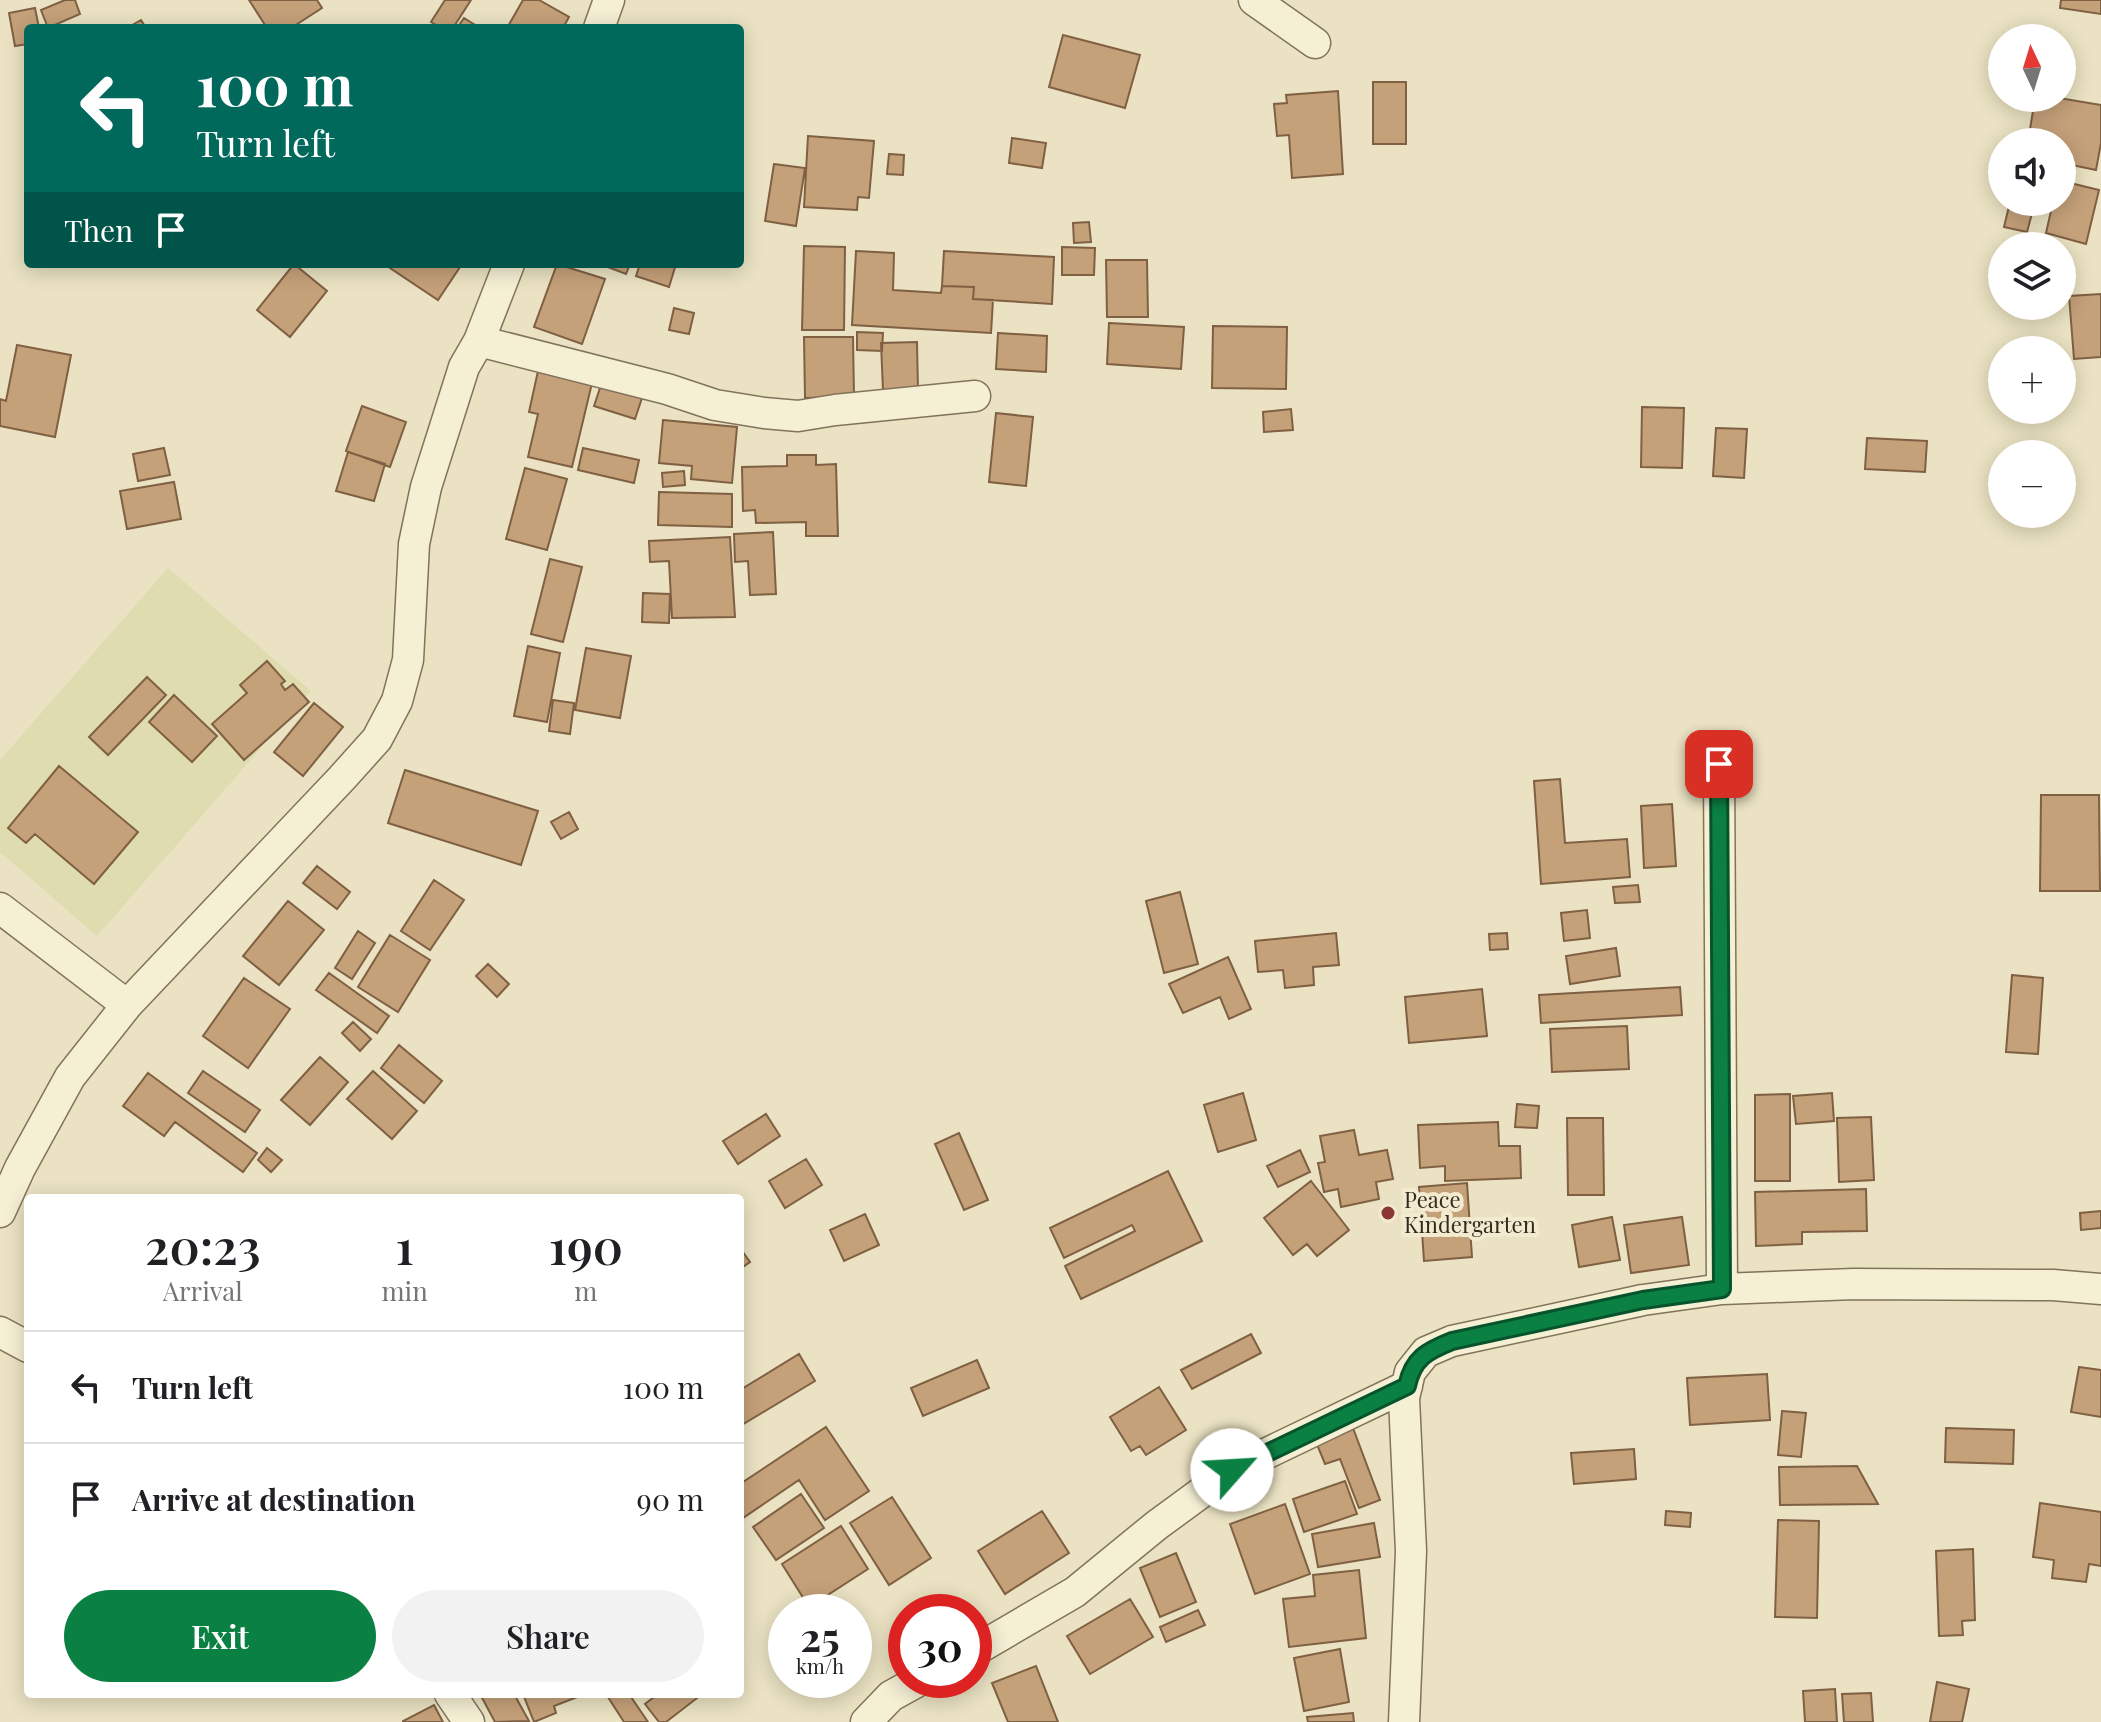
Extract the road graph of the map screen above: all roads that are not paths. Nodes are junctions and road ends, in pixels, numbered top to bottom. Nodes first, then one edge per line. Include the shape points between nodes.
1 (609, 0) edge
2 (1254, 0) edge
3 (600, 24) edge
4 (1315, 43) dead end
5 (507, 268) edge
6 (479, 341) junction
7 (975, 396) dead end
8 (1719, 764) dead end
9 (0, 908) edge
10 (127, 1005) junction
11 (0, 1212) edge
12 (1722, 1289) junction
13 (2101, 1289) edge
14 (0, 1332) edge
15 (24, 1345) edge
16 (1407, 1386) junction
17 (992, 1640) edge
18 (453, 1698) edge
19 (889, 1698) edge
20 (469, 1722) edge
21 (866, 1722) edge
22 (1404, 1722) edge

1 - 3 street
2 - 4 street
5 - 6 street
6 - 7 street via 715,405 764,413 798,416
6 - 10 street via 464,367 426,487 414,544 408,660 397,701 377,739
8 - 12 street
9 - 10 street
10 - 11 street via 70,1077
12 - 13 street via 1854,1284
12 - 16 street via 1643,1300 1452,1341 1426,1352 1410,1372
14 - 15 street
16 - 17 street via 1232,1470 1075,1592
16 - 22 street via 1404,1431 1411,1551
18 - 20 street
19 - 21 street

